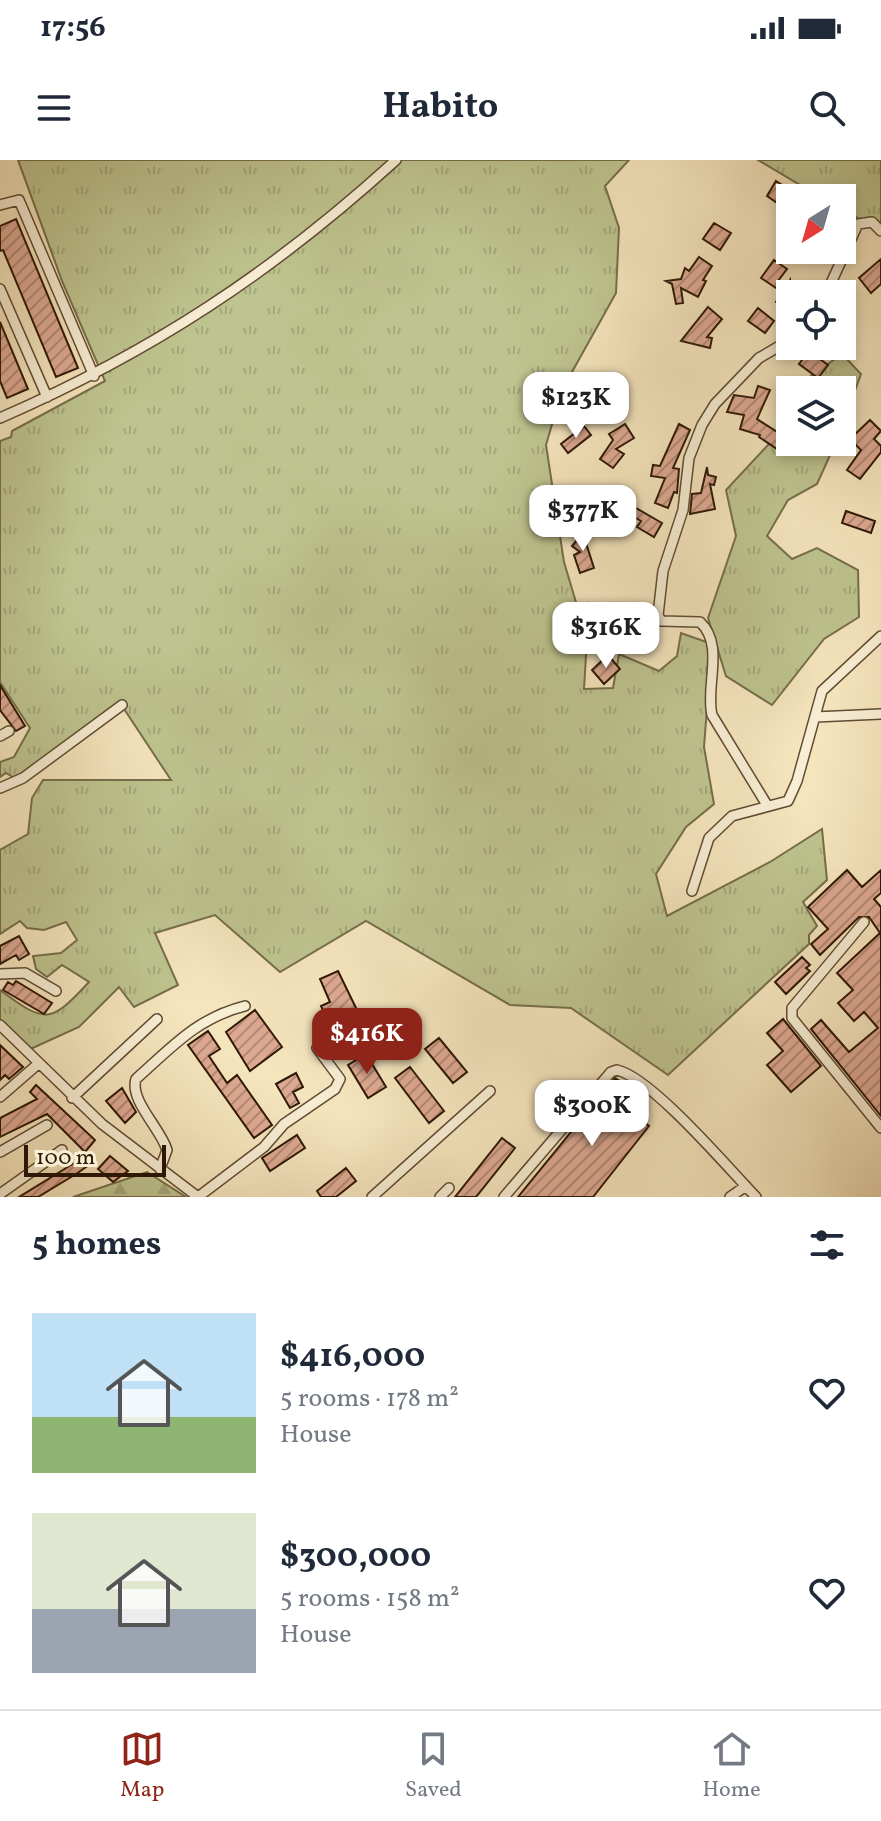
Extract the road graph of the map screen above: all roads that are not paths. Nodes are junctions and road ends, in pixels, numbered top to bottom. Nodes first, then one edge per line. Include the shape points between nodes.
1 (396, 160) edge
2 (0, 205) edge
3 (881, 231) edge
4 (832, 280) edge
5 (0, 289) edge
6 (776, 348) edge
7 (96, 375) junction
8 (47, 397) junction
9 (0, 418) edge
10 (881, 636) edge
11 (122, 705) dead end
12 (881, 714) edge
13 (815, 717) junction
14 (0, 788) edge
15 (767, 805) junction
16 (692, 891) dead end
17 (864, 922) dead end
18 (0, 974) edge
19 (56, 991) dead end
20 (245, 1006) dead end
21 (157, 1019) dead end
22 (0, 1025) edge
23 (317, 1048) dead end
24 (38, 1064) junction
25 (490, 1091) dead end
26 (0, 1097) edge
27 (72, 1098) junction
28 (47, 1125) dead end
29 (881, 1128) edge
30 (62, 1150) dead end
31 (0, 1152) edge
32 (160, 1169) junction
33 (746, 1186) junction
34 (449, 1188) dead end
35 (0, 1194) edge
36 (198, 1197) edge
37 (372, 1197) edge
38 (440, 1197) edge
39 (504, 1197) edge
40 (730, 1197) edge
41 (756, 1197) edge

1 - 7 street via 302,242 208,310
2 - 7 street via 19,200
3 - 4 street via 872,222 858,224
5 - 8 street
6 - 15 street via 759,358 702,425 689,458 683,510 663,571 658,615 661,621 700,622 709,633 712,715
7 - 8 street
8 - 9 street
10 - 13 street via 827,684
11 - 14 street via 23,778
12 - 13 street
13 - 15 street via 788,801
15 - 16 street via 737,813 709,838
17 - 29 street via 792,1008 792,1018
18 - 19 street via 25,973
20 - 32 street via 201,1023 136,1079 137,1098 167,1150
21 - 27 street
22 - 24 street
23 - 36 street via 340,1079 335,1089 284,1124 264,1147
24 - 26 street
24 - 27 street
25 - 37 street
27 - 32 street
28 - 31 street
30 - 35 street
32 - 36 street
33 - 39 street via 664,1103 617,1070
33 - 40 street
33 - 41 street
34 - 38 street

